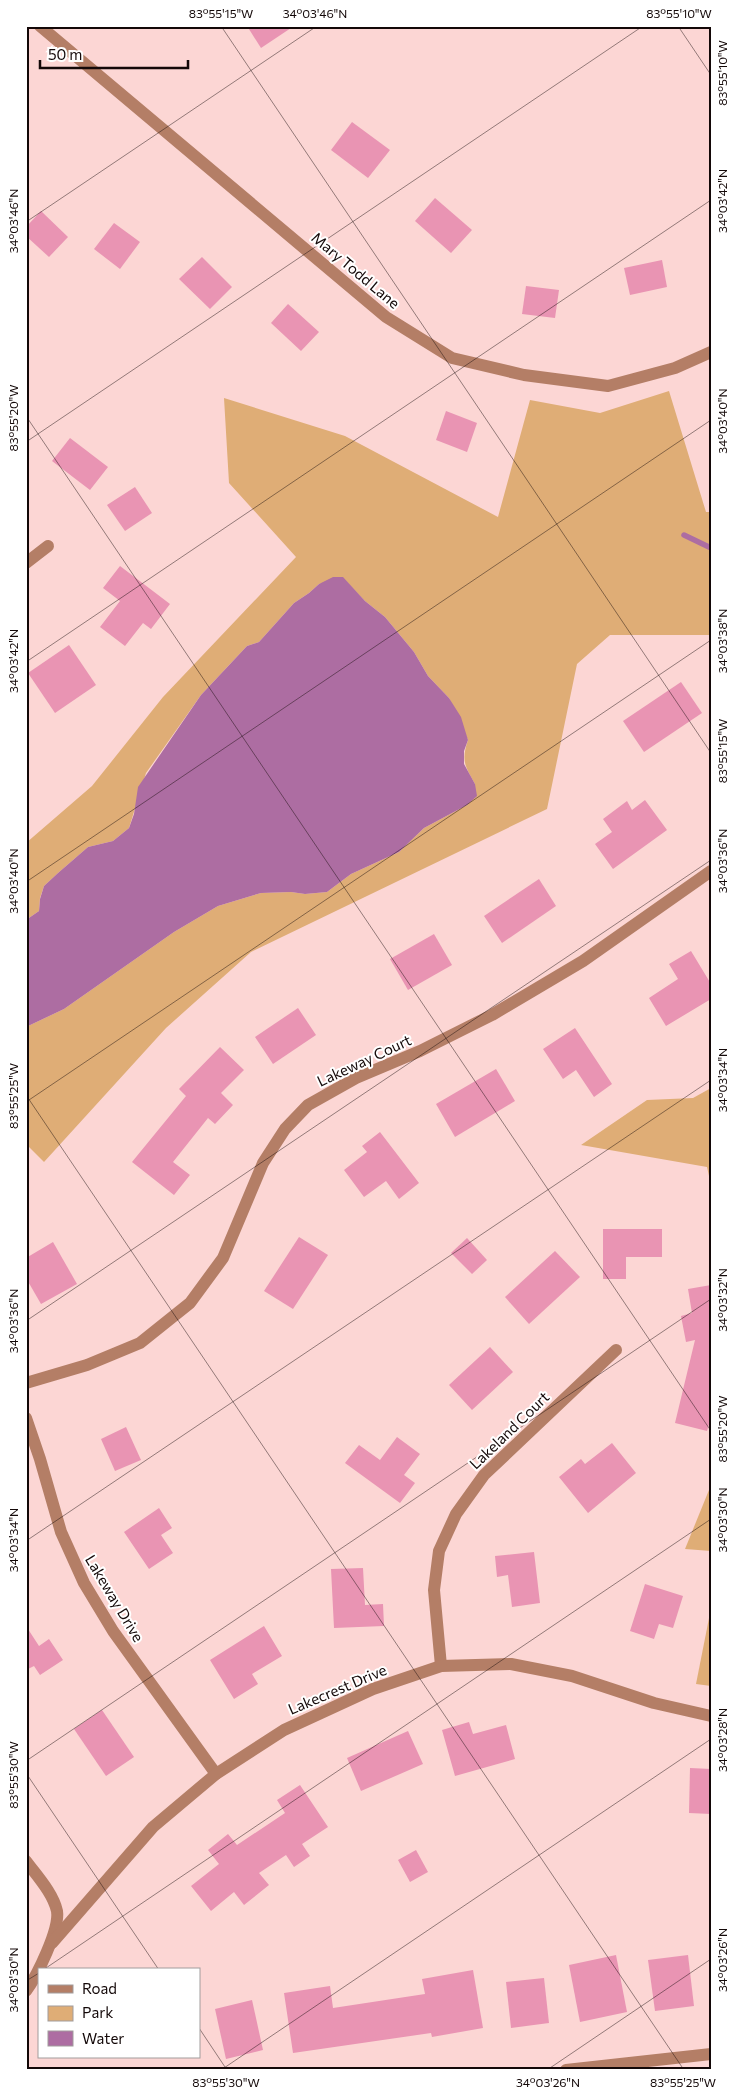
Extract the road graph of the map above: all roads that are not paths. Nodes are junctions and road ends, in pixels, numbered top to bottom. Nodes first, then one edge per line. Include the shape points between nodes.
1 (40, 26) edge
2 (711, 352) edge
3 (48, 546) dead end
4 (26, 563) edge
5 (711, 871) edge
6 (616, 1350) dead end
7 (26, 1383) edge
8 (26, 1418) edge
9 (441, 1666) junction
10 (711, 1716) edge
11 (216, 1774) junction
12 (26, 1861) edge
13 (52, 1943) junction
14 (38, 1968) edge
15 (38, 1969) edge
16 (26, 1991) edge
17 (711, 2054) edge
18 (655, 2065) edge
19 (566, 2070) edge

1 - 2 street, Mary Todd Lane via 386,317 452,358 524,375 608,386 675,368
3 - 4 street
5 - 7 street, Lakeway Court via 583,961 492,1015 356,1078 308,1105 285,1129 263,1163 224,1258 190,1303 140,1343 86,1366
6 - 9 street, Lakeland Court via 484,1475 456,1514 439,1551 434,1590
8 - 11 street, Lakeway Drive via 61,1532 84,1583 113,1631
9 - 10 street, Lakecrest Drive via 511,1664 572,1676 654,1703
9 - 11 street, Lakecrest Drive via 373,1689 284,1730
11 - 13 street, Lakecrest Drive via 153,1826
12 - 13 street via 45,1887 57,1912
13 - 14 street
15 - 16 street
17 - 18 street
18 - 19 street

